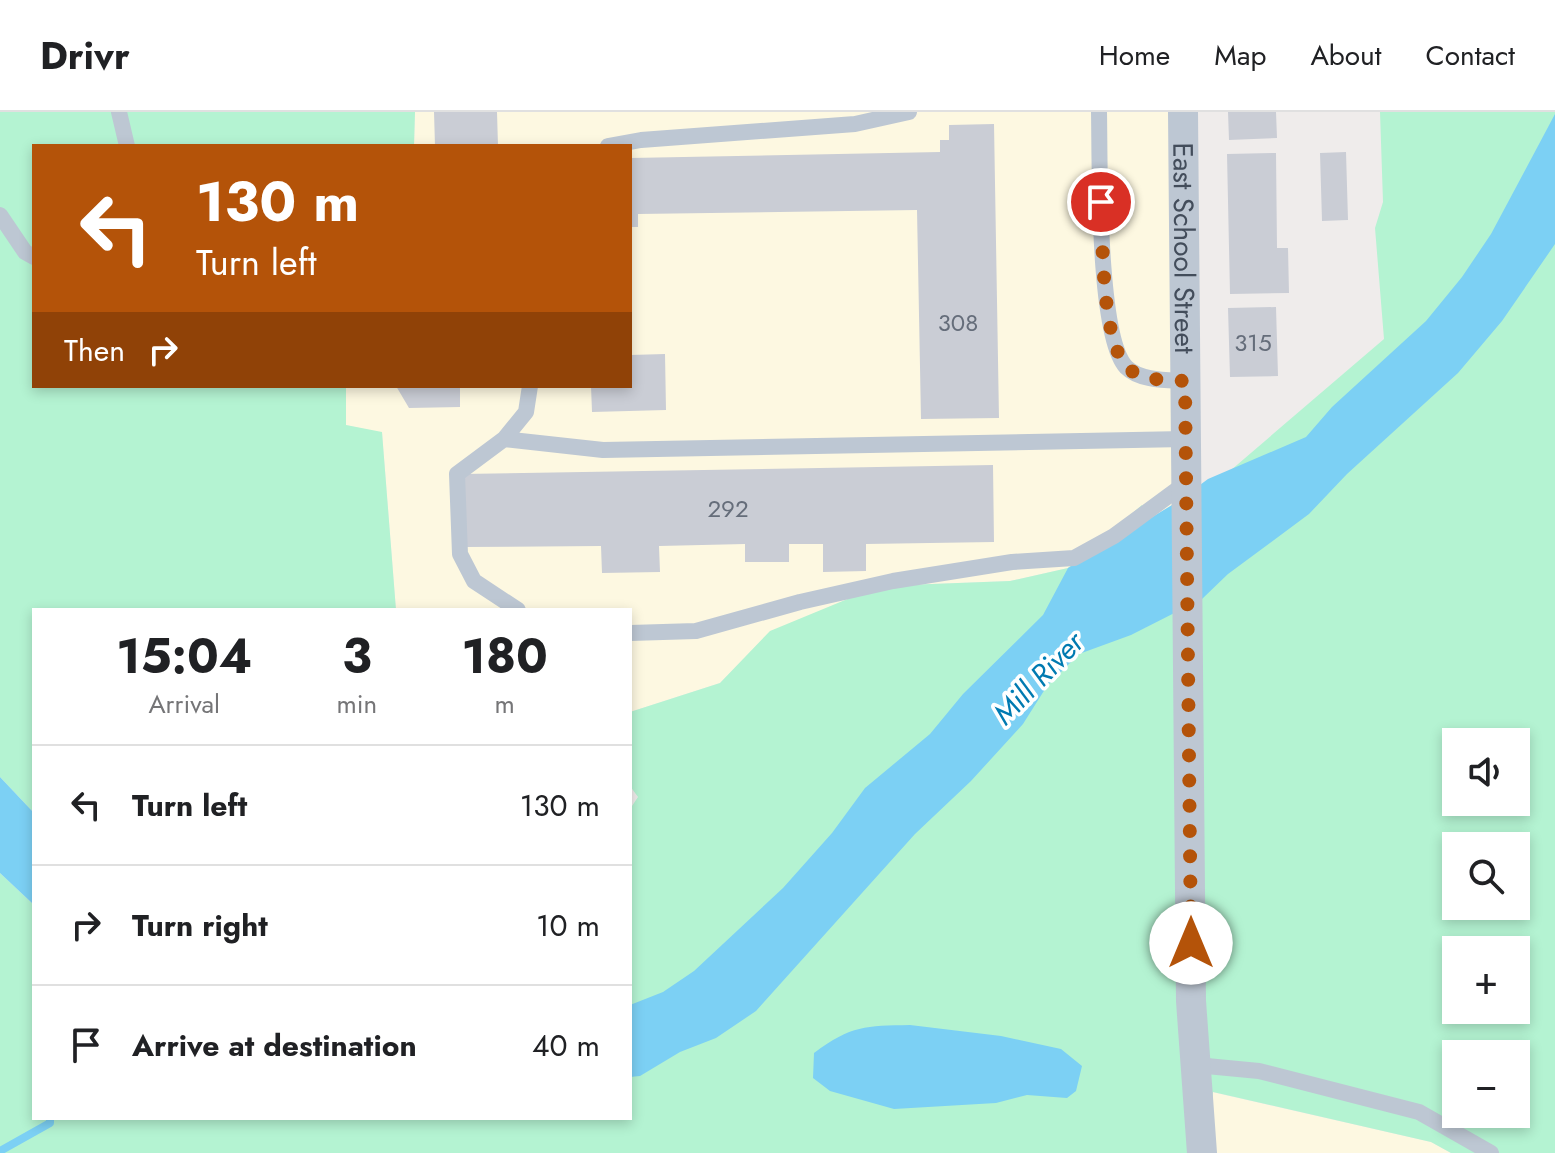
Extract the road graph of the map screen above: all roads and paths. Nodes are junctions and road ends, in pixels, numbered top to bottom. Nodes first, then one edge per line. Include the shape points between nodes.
1 (119, 112) edge
2 (909, 112) edge
3 (1099, 112) edge
4 (1183, 112) edge
5 (127, 144) edge
6 (619, 144) edge
7 (0, 215) edge
8 (32, 256) edge
9 (1185, 381) junction
10 (530, 388) edge
11 (504, 439) junction
12 (1185, 439) junction
13 (1186, 487) junction
14 (515, 608) edge
15 (632, 633) edge
16 (1196, 1065) junction
17 (1202, 1153) edge
18 (1491, 1153) edge

1 - 5 lane
2 - 6 lane via 855,124
3 - 9 lane via 1105,287 1113,339 1126,367 1149,378
4 - 9 street, East School Street
7 - 8 lane
9 - 12 street, East School Street
10 - 11 lane via 526,412
11 - 12 lane via 603,450
11 - 14 lane via 457,474 459,542 474,581
12 - 13 street, East School Street
13 - 15 lane via 1074,558 893,581 696,631
13 - 16 street, East School Street
16 - 17 street, East School Street
16 - 18 lane via 1259,1071 1419,1112

